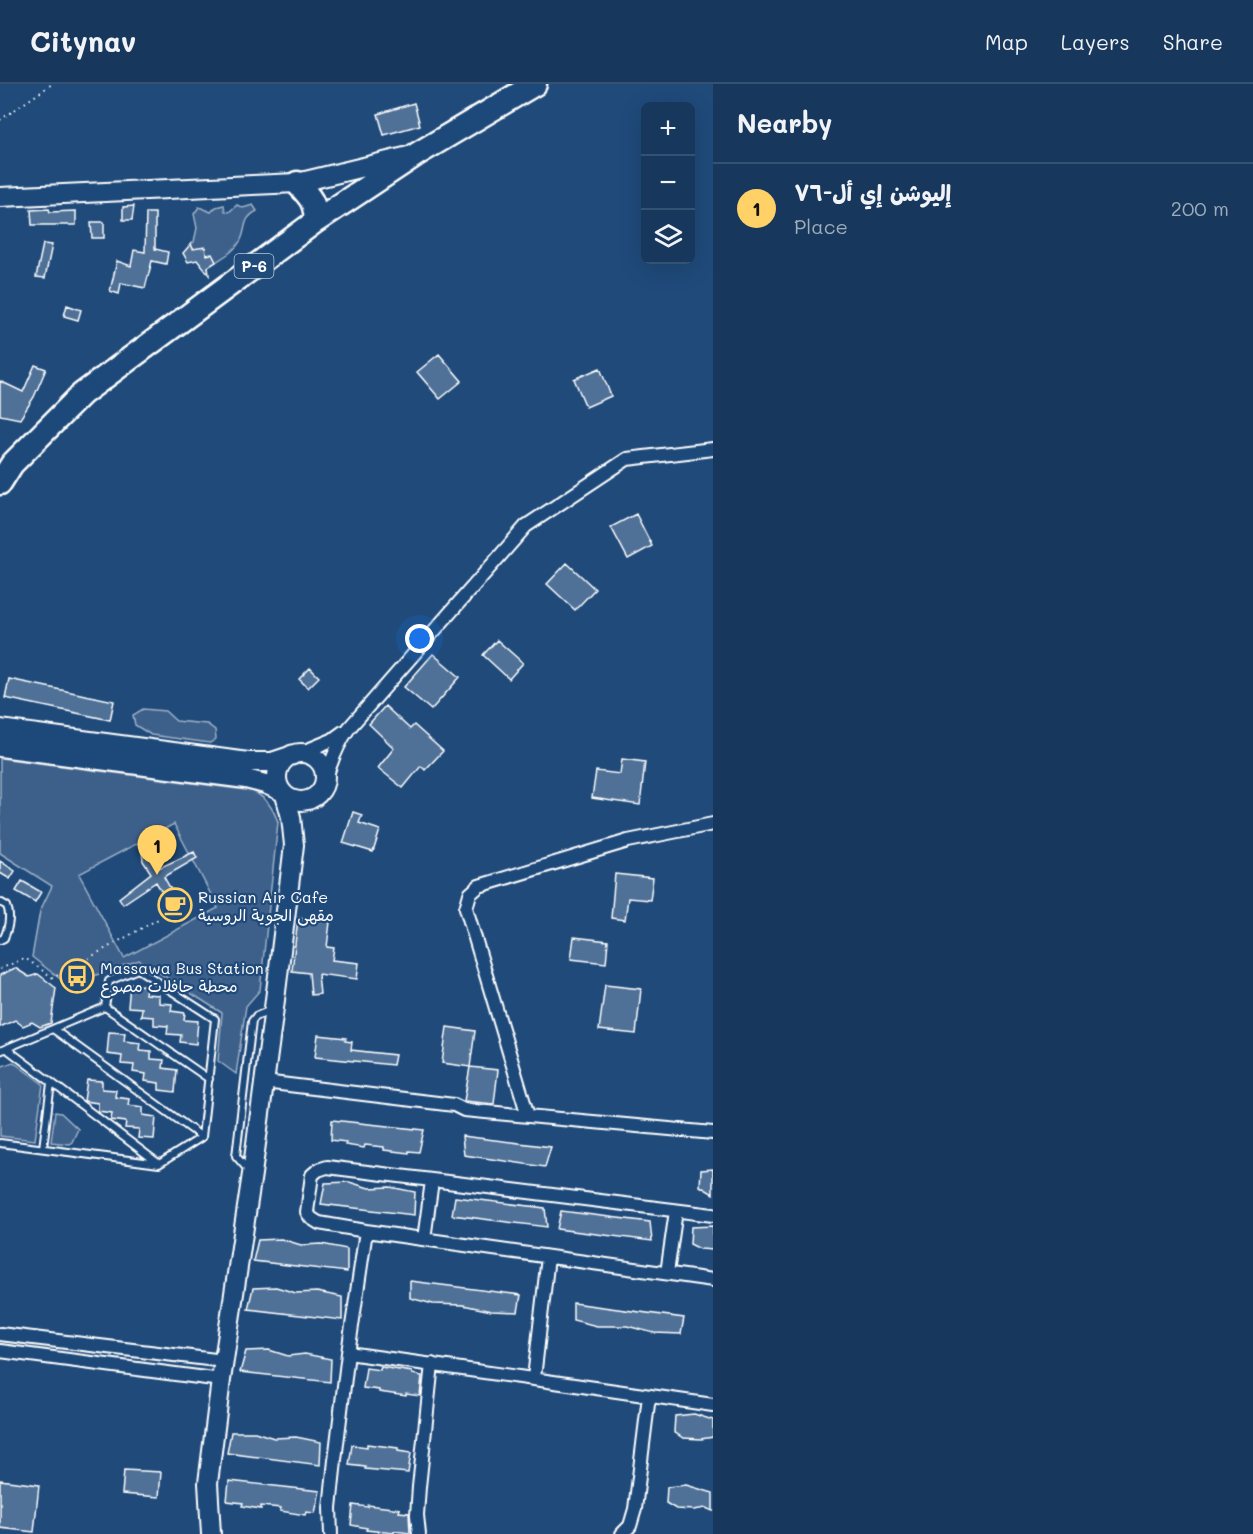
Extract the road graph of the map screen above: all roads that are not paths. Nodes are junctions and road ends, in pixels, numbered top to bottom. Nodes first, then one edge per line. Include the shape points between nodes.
1 (535, 84) edge
2 (417, 154) junction
3 (297, 183) junction
4 (0, 197) edge
5 (316, 221) junction
6 (713, 448) edge
7 (0, 483) edge
8 (348, 728) junction
9 (0, 729) edge
10 (0, 747) edge
11 (295, 754) junction
12 (323, 786) junction
13 (283, 793) junction
14 (713, 824) edge
15 (294, 845) junction
16 (0, 902) edge
17 (0, 940) edge
18 (105, 1007) junction
19 (274, 1008) junction
20 (53, 1029) junction
21 (3, 1050) edge
22 (209, 1079) junction
23 (264, 1082) junction
24 (51, 1083) junction
25 (528, 1116) junction
26 (713, 1133) edge
27 (202, 1137) junction
28 (0, 1143) edge
29 (43, 1148) junction
30 (159, 1164) junction
31 (252, 1174) junction
32 (432, 1180) junction
33 (676, 1211) junction
34 (713, 1215) edge
35 (366, 1231) junction
36 (424, 1239) junction
37 (548, 1257) junction
38 (667, 1273) junction
39 (713, 1280) edge
40 (0, 1334) edge
41 (0, 1351) edge
42 (348, 1353) junction
43 (224, 1361) junction
44 (432, 1364) junction
45 (534, 1378) junction
46 (221, 1380) junction
47 (649, 1396) junction
48 (713, 1405) edge
49 (211, 1534) edge
50 (331, 1534) edge
51 (418, 1534) edge
52 (622, 1534) edge

1 - 2 highway, P-6
2 - 3 street
2 - 5 highway, P-6
3 - 4 street
3 - 5 highway via 314,202
5 - 7 highway, P-6 via 82,394 12,464
6 - 8 street via 627,459 526,526
8 - 11 street via 332,740
8 - 12 street via 332,757
9 - 11 street via 248,762 272,762
10 - 13 street via 246,779
11 - 12 street via 317,759 323,766
11 - 13 street via 284,760 278,770 277,781
12 - 13 street via 314,798 304,801
12 - 15 street
13 - 15 street
14 - 25 street via 628,841 479,886 470,894 466,908
15 - 19 street
16 - 17 lane via 7,906 9,917 6,935
18 - 20 lane
18 - 22 lane
18 - 22 lane via 109,981 138,969 214,1019
19 - 23 street
19 - 31 lane via 252,1021 236,1156
20 - 21 lane
20 - 27 lane
21 - 24 lane
22 - 27 lane
23 - 25 street
23 - 31 street
24 - 29 lane
24 - 30 lane
25 - 26 street
27 - 30 lane
28 - 29 lane
29 - 30 lane
31 - 43 street
32 - 33 street
32 - 35 street via 327,1167 312,1175 307,1212 311,1218 319,1223
32 - 36 street
33 - 34 street
33 - 38 street
35 - 36 street
35 - 42 street
36 - 37 street
37 - 38 street
37 - 45 street
38 - 39 street
40 - 43 street
41 - 46 street
42 - 44 street
42 - 50 street via 330,1508
43 - 46 street
44 - 45 street
44 - 51 street
45 - 47 street
46 - 49 street via 208,1483
47 - 48 street
47 - 52 street via 636,1509 630,1526

